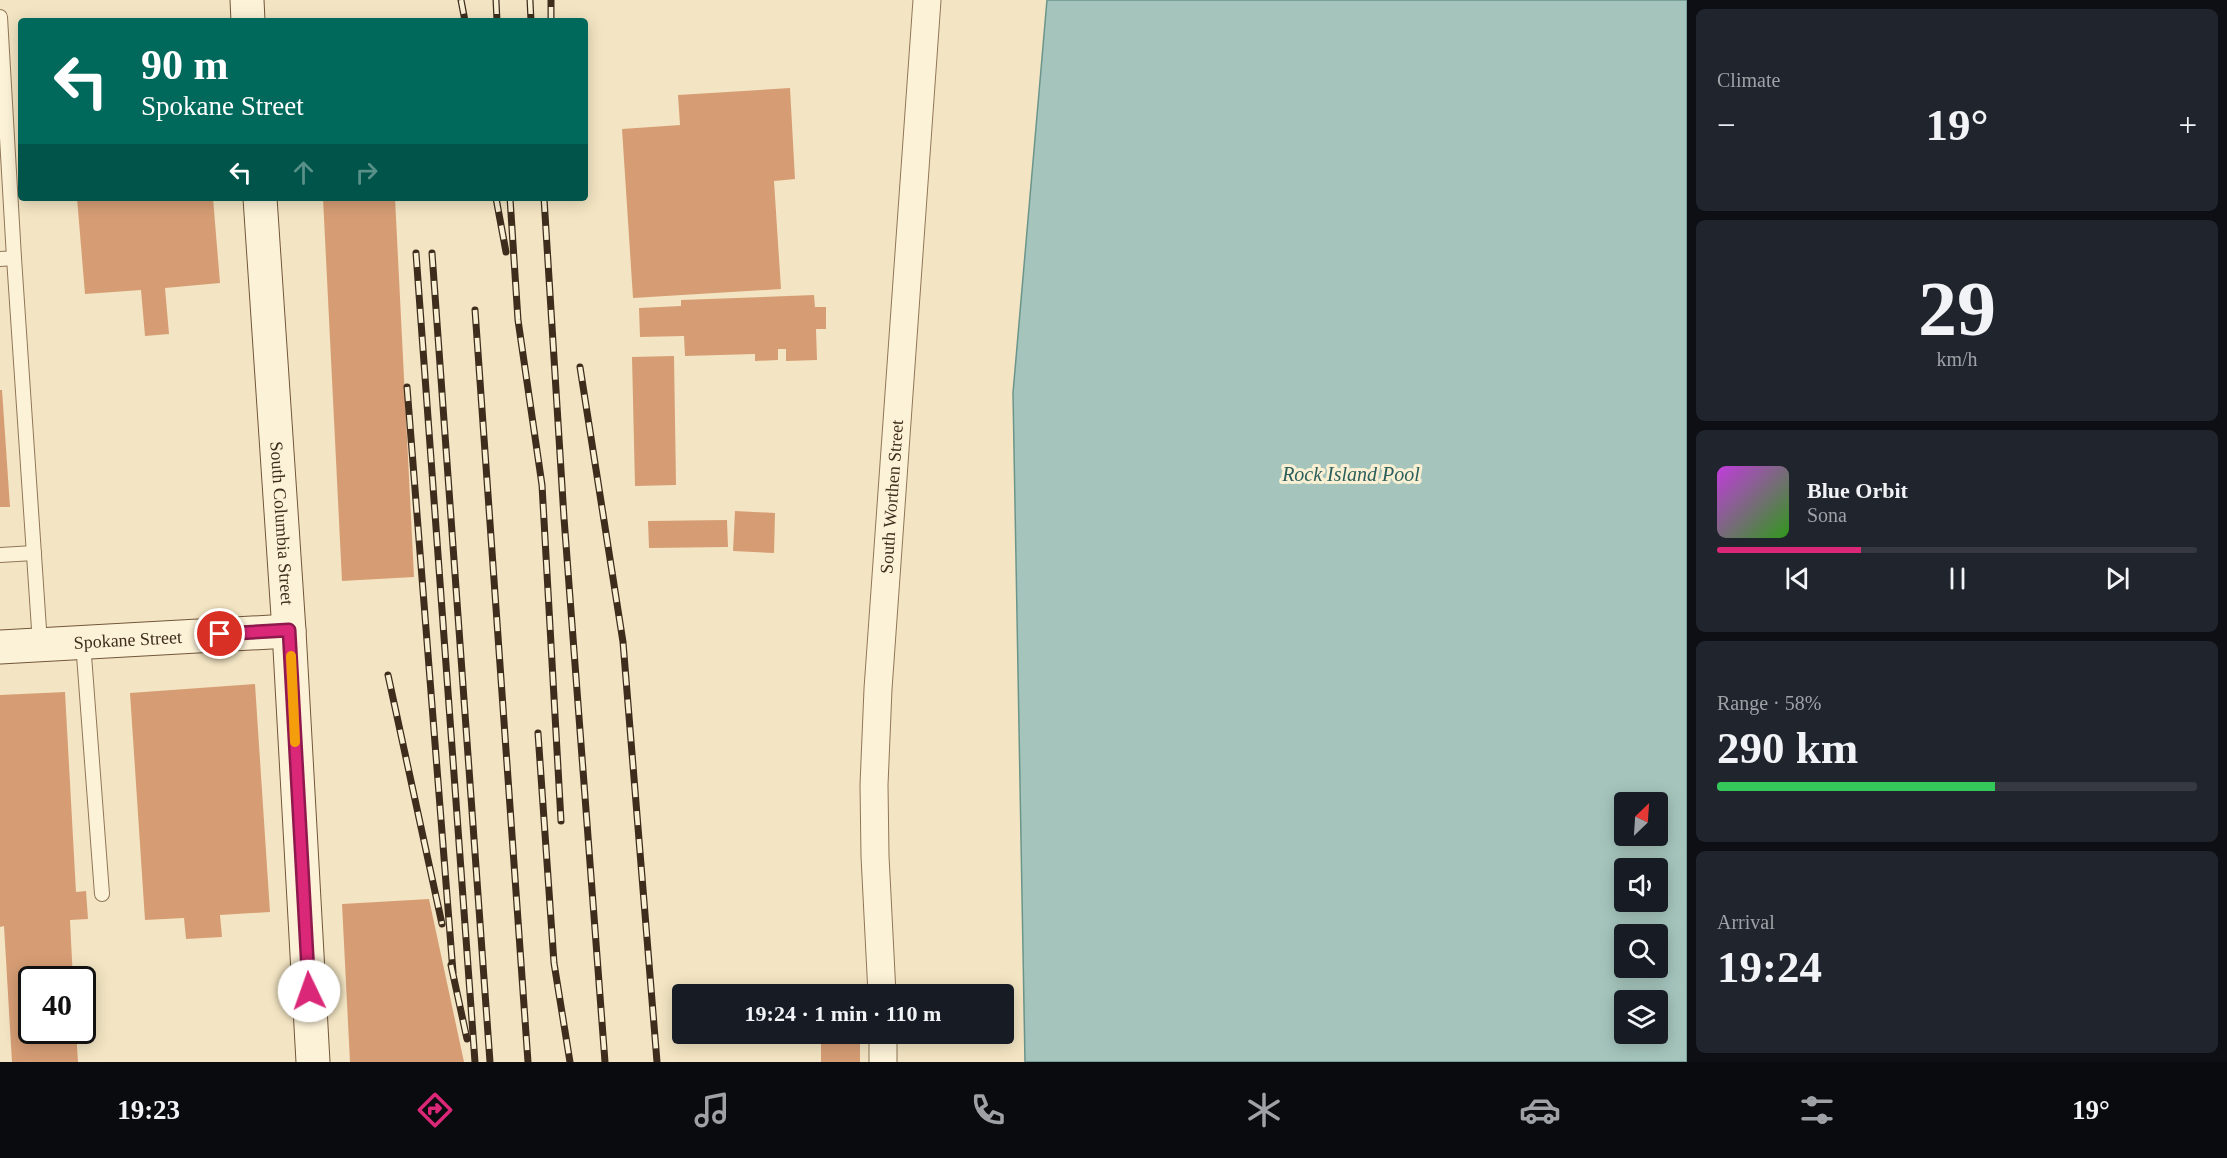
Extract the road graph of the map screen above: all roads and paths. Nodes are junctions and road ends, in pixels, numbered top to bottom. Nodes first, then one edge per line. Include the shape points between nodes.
1 (247, 0) edge
2 (927, 0) edge
3 (0, 17) edge
4 (248, 18) edge
5 (260, 201) edge
6 (7, 259) edge
7 (34, 553) junction
8 (0, 555) edge
9 (289, 630) junction
10 (83, 642) junction
11 (40, 645) junction
12 (0, 647) edge
13 (102, 894) dead end
14 (881, 984) edge
15 (883, 1044) edge
16 (313, 1062) edge
17 (883, 1062) edge

1 - 4 street
2 - 14 street, South Worthen Street via 878,689 874,855
3 - 6 lane
5 - 9 street, South Columbia Street
6 - 7 lane
7 - 8 lane
7 - 11 lane
9 - 10 street, Spokane Street
9 - 16 street, South Columbia Street
10 - 11 street, Spokane Street
10 - 13 lane
11 - 12 street, Spokane Street
15 - 17 street

